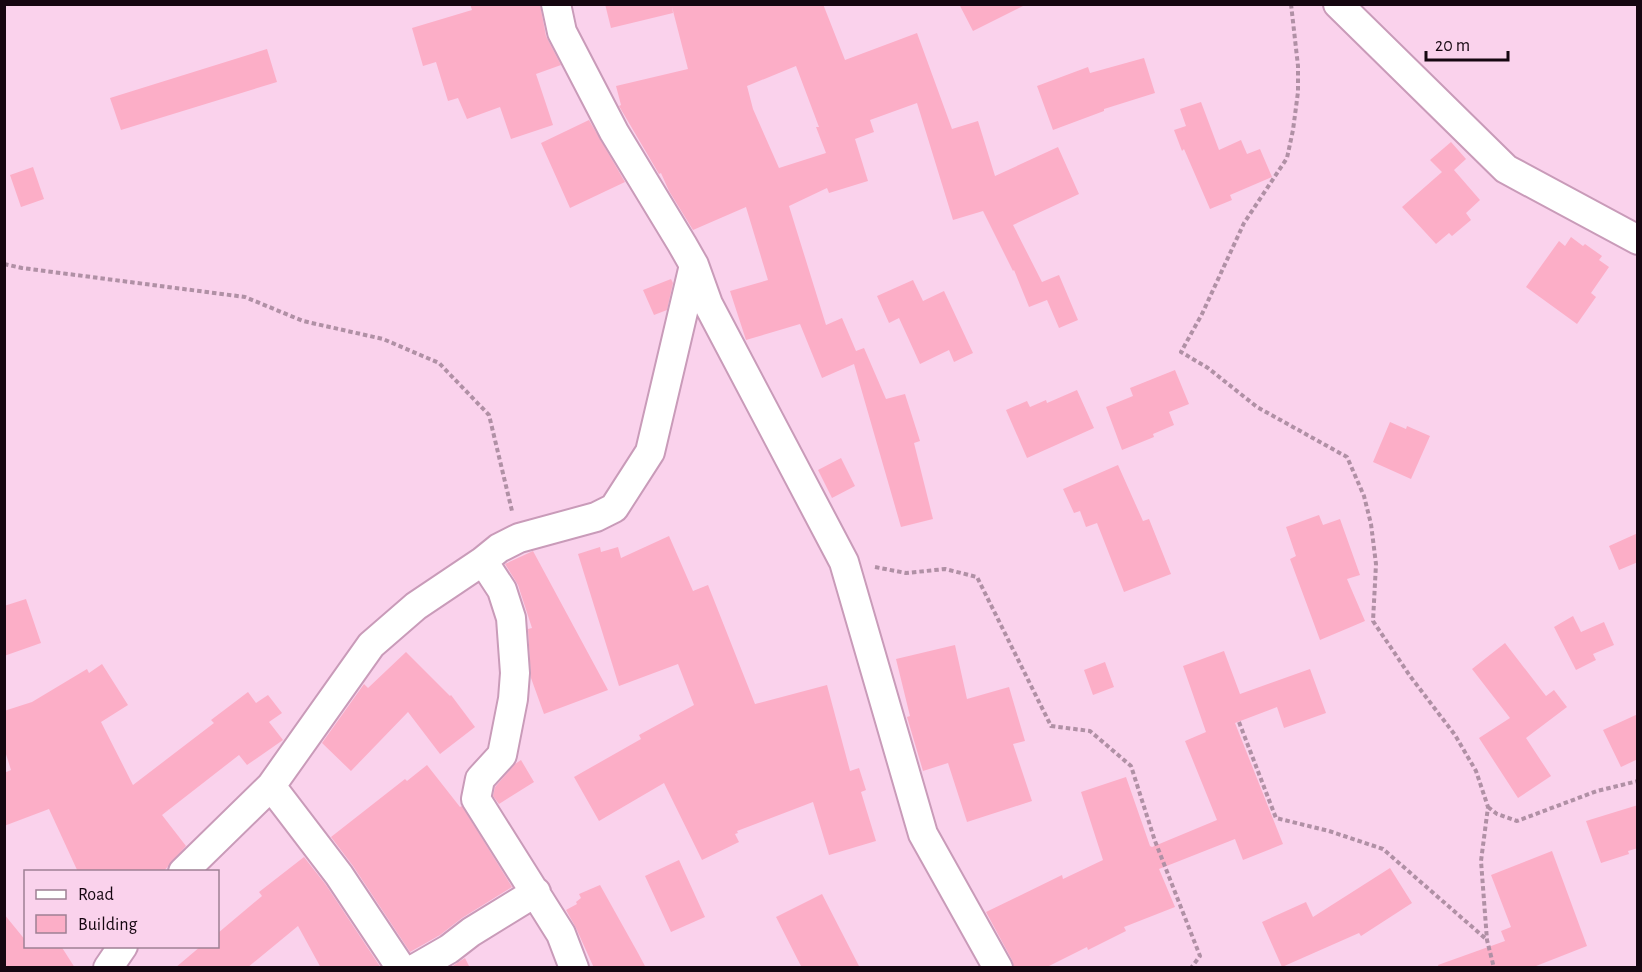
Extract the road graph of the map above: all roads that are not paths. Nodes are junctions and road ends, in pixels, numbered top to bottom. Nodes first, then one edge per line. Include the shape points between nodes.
1 (556, 4) edge
2 (1338, 4) edge
3 (1638, 240) edge
4 (694, 265) junction
5 (483, 561) junction
6 (271, 786) junction
7 (185, 870) edge
8 (536, 892) junction
9 (122, 948) edge
10 (108, 968) edge
11 (401, 968) edge
12 (416, 968) edge
13 (574, 968) edge
14 (998, 968) edge

1 - 4 street via 562,32 614,132
2 - 3 street via 1506,170
4 - 5 street via 650,452 614,508 596,517 519,538
4 - 14 street via 708,304 844,562 923,834
5 - 6 street via 416,606 371,645
5 - 8 street via 502,590 511,618 515,673 502,755 480,779 476,799
6 - 7 street
6 - 11 street via 339,875
8 - 12 street
8 - 13 street via 561,934
9 - 10 street

